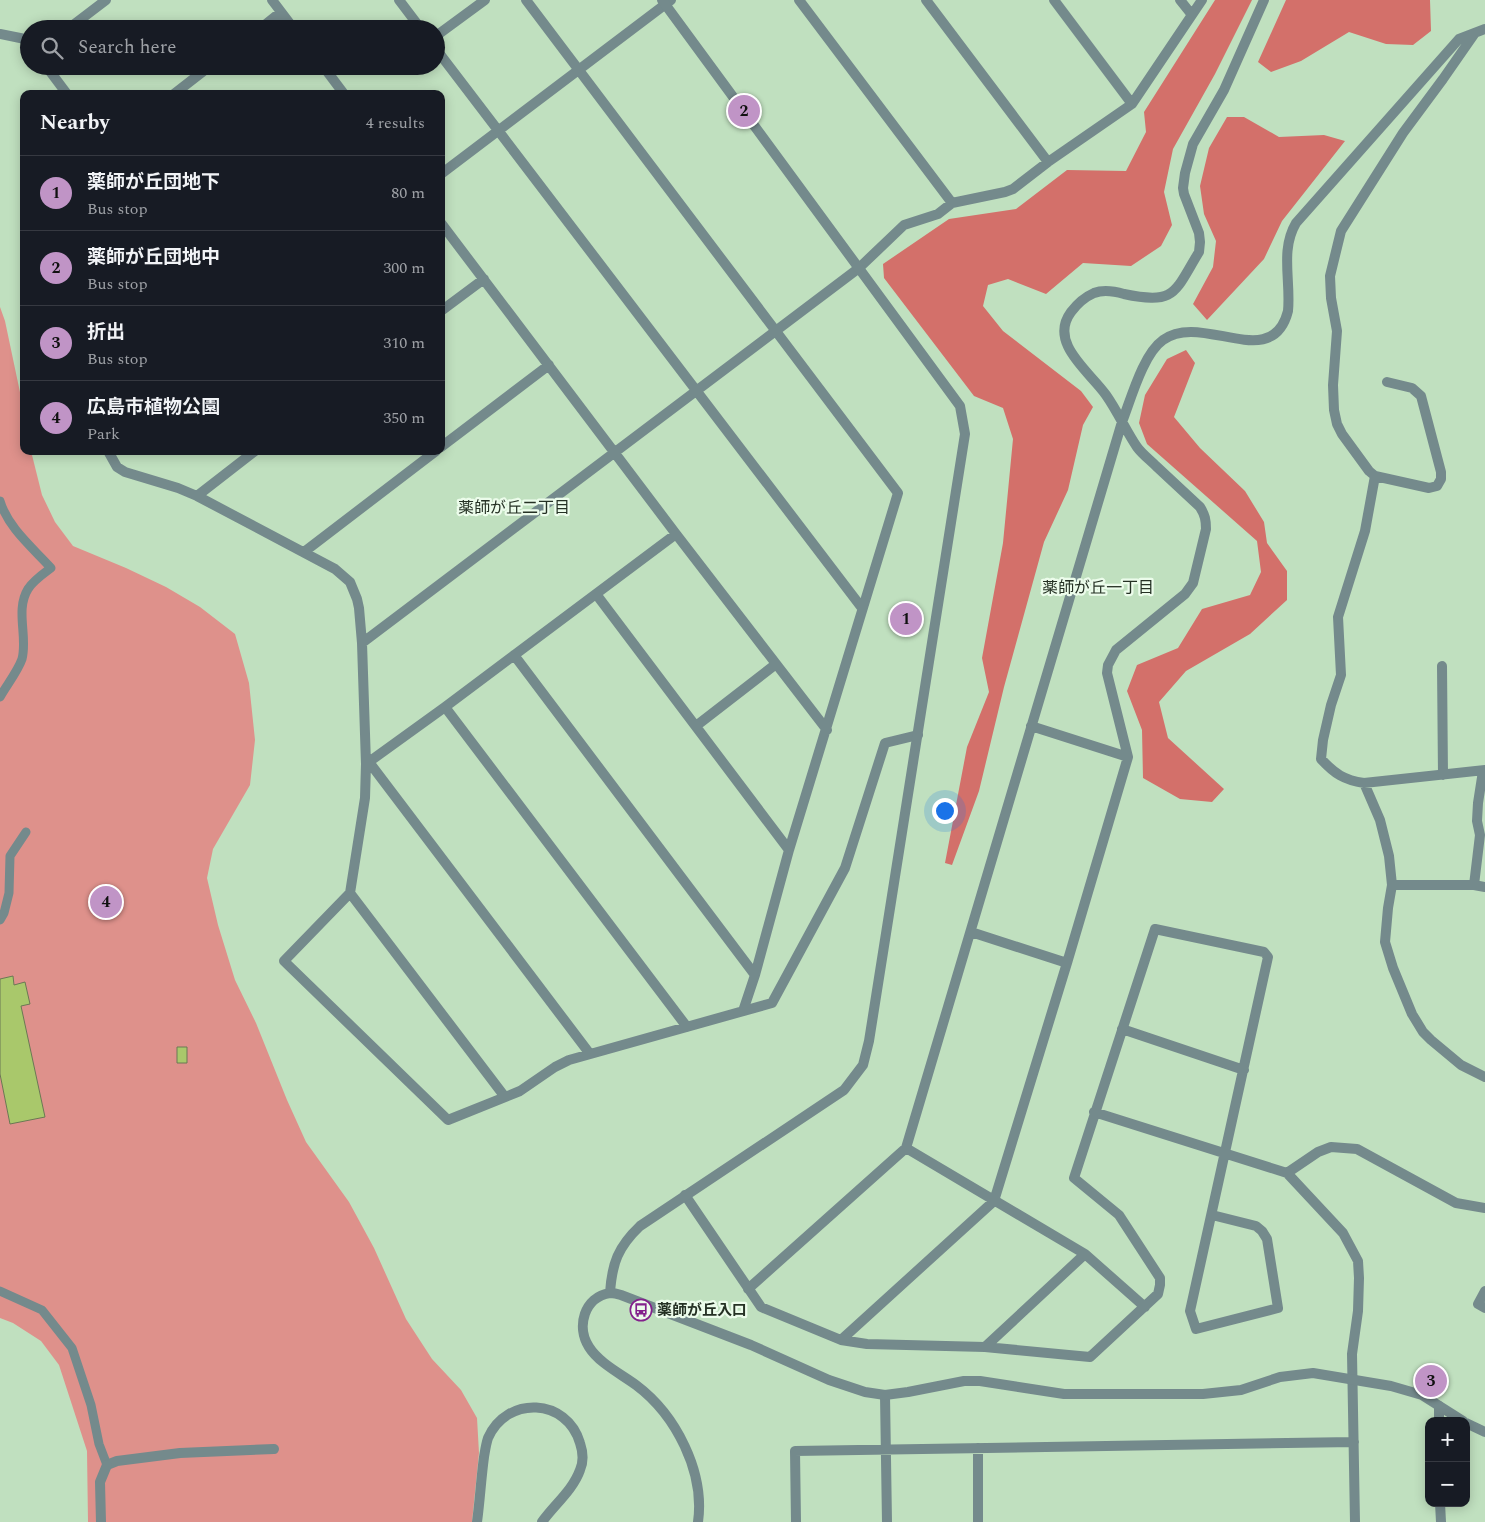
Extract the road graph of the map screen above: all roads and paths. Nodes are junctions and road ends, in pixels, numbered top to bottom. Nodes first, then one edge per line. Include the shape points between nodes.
1 (106, 0) edge
2 (272, 0) edge
3 (400, 0) edge
4 (485, 0) edge
5 (526, 0) edge
6 (799, 0) edge
7 (926, 0) edge
8 (1054, 0) edge
9 (1180, 0) edge
10 (1202, 0) edge
11 (1264, 0) edge
12 (666, 1) edge
13 (282, 12) junction
14 (1192, 15) junction
15 (80, 20) edge
16 (272, 20) edge
17 (288, 20) edge
18 (414, 20) edge
19 (445, 29) edge
20 (1480, 31) edge
21 (0, 34) edge
22 (20, 38) edge
23 (445, 61) edge
24 (579, 70) junction
25 (53, 75) edge
26 (198, 75) edge
27 (330, 75) edge
28 (64, 90) edge
29 (179, 90) edge
30 (341, 90) edge
31 (1132, 104) junction
32 (499, 132) junction
33 (1048, 162) junction
34 (445, 171) edge
35 (952, 203) junction
36 (445, 228) edge
37 (859, 268) junction
38 (484, 279) junction
39 (445, 308) edge
40 (776, 330) junction
41 (549, 365) junction
42 (1386, 382) dead end
43 (695, 390) junction
44 (1122, 422) junction
45 (445, 444) edge
46 (615, 452) junction
47 (110, 455) edge
48 (250, 455) edge
49 (431, 455) edge
50 (1375, 476) junction
51 (197, 496) junction
52 (0, 501) edge
53 (676, 534) junction
54 (304, 552) junction
55 (596, 594) junction
56 (862, 608) junction
57 (362, 643) junction
58 (514, 655) junction
59 (776, 664) junction
60 (1442, 666) dead end
61 (0, 697) edge
62 (446, 707) junction
63 (696, 726) junction
64 (1031, 726) junction
65 (827, 730) junction
66 (918, 735) junction
67 (1128, 757) junction
68 (368, 763) junction
69 (1484, 770) edge
70 (1443, 775) junction
71 (1364, 783) junction
72 (26, 832) dead end
73 (789, 850) junction
74 (1392, 885) junction
75 (1474, 885) junction
76 (1485, 887) edge
77 (350, 893) junction
78 (0, 920) edge
79 (971, 932) junction
80 (1067, 963) junction
81 (755, 974) junction
82 (743, 1011) junction
83 (687, 1027) junction
84 (1122, 1029) junction
85 (590, 1054) junction
86 (1244, 1070) junction
87 (1485, 1077) edge
88 (505, 1097) junction
89 (1094, 1112) junction
90 (906, 1148) junction
91 (1225, 1153) junction
92 (1287, 1173) junction
93 (685, 1194) junction
94 (994, 1201) junction
95 (1485, 1208) edge
96 (1212, 1215) junction
97 (1085, 1254) junction
98 (748, 1289) junction
99 (0, 1291) edge
100 (1485, 1291) edge
101 (610, 1293) junction
102 (1145, 1307) junction
103 (1485, 1308) edge
104 (841, 1340) junction
105 (985, 1347) junction
106 (1353, 1379) junction
107 (884, 1394) junction
108 (1439, 1406) junction
109 (1439, 1417) edge
110 (1457, 1417) edge
111 (1470, 1425) edge
112 (1485, 1432) edge
113 (1354, 1442) junction
114 (978, 1448) junction
115 (274, 1449) dead end
116 (886, 1450) junction
117 (107, 1465) junction
118 (1440, 1507) edge
119 (101, 1522) edge
120 (478, 1522) edge
121 (542, 1522) edge
122 (698, 1522) edge
123 (796, 1522) edge
124 (887, 1522) edge
125 (978, 1522) edge
126 (1355, 1522) edge
127 (1440, 1522) edge

1 - 15 street
2 - 13 street
3 - 18 street
4 - 19 street
5 - 24 street
6 - 35 street
7 - 33 street
8 - 31 street
9 - 14 street
10 - 14 street
11 - 44 street via 1224,90 1193,144 1183,188 1184,199 1199,233 1200,248 1177,288 1158,299 1111,291 1094,293 1080,302 1066,323 1067,346 1106,394
12 - 24 street
12 - 37 street
13 - 16 street
13 - 17 street
14 - 31 street
20 - 44 street via 1459,39 1296,223 1287,246 1288,311 1278,331 1256,341 1194,331 1179,332 1164,339 1150,355
20 - 50 street via 1403,133 1341,231 1332,267 1331,298 1337,331 1334,410 1342,434
21 - 22 street
23 - 32 street
24 - 32 street
24 - 40 street
25 - 28 street
26 - 29 street
27 - 30 street
31 - 33 street
32 - 34 street
32 - 43 street
33 - 35 street via 1013,189
35 - 37 street via 938,214 904,225
36 - 38 street
37 - 40 street
37 - 66 street via 960,406 966,434
38 - 39 street
38 - 41 street
40 - 43 street
40 - 56 street via 898,493
41 - 45 street
41 - 46 street
42 - 50 street via 1412,388 1421,396 1441,479 1437,486 1429,488
43 - 46 street
43 - 56 street
44 - 64 street
44 - 67 street via 1138,448 1200,507 1206,520 1190,589 1116,650 1108,665 1107,673
46 - 53 street
46 - 57 street
47 - 51 street via 117,466 126,472
48 - 51 street
49 - 54 street
50 - 71 street via 1365,531 1338,616 1341,675 1331,705 1321,759 1336,774
51 - 54 street
52 - 61 lane via 12,524 51,568 37,579 23,599 21,661
53 - 55 street
53 - 59 street
54 - 57 street via 335,569 350,582 357,599
55 - 58 street
55 - 63 street
56 - 65 street
57 - 68 street
58 - 62 street
58 - 81 street
59 - 63 street
59 - 65 street
60 - 70 street
62 - 68 street
62 - 83 street
63 - 73 street
64 - 67 street
64 - 79 street
65 - 73 street
66 - 82 street via 885,743 845,868 824,908 772,1003
66 - 93 street via 864,1065 844,1090
67 - 80 street
68 - 77 street
68 - 85 street
69 - 70 street
69 - 75 street via 1478,803 1480,835
70 - 71 street
71 - 74 street via 1384,833
72 - 78 lane via 10,856 9,893
73 - 81 street
74 - 75 street
74 - 87 street via 1385,942 1412,1014 1431,1040 1461,1065
75 - 76 street
77 - 88 street
77 - 88 street via 284,961 448,1120
79 - 80 street
79 - 90 street
80 - 94 street
81 - 82 street
82 - 83 street
83 - 85 street
84 - 86 street
84 - 86 street via 1155,929 1264,952 1268,957
84 - 89 street
85 - 88 street via 555,1067 520,1091
86 - 91 street
89 - 91 street
89 - 102 street via 1074,1178 1119,1215 1160,1278 1158,1294
90 - 94 street
90 - 98 street
91 - 92 street
91 - 96 street
92 - 95 street via 1331,1147 1357,1148 1456,1202
92 - 106 street via 1343,1233 1358,1261
93 - 98 street
93 - 101 street via 640,1226 622,1246 613,1266
94 - 97 street
94 - 104 street
96 - 96 street via 1256,1226 1262,1231 1267,1240 1278,1308 1196,1329 1190,1311
97 - 102 street
97 - 105 street
98 - 104 street via 761,1307
99 - 117 lane via 42,1310 72,1348
100 - 103 street via 1478,1304
101 - 107 street via 621,1294 751,1345 829,1380 865,1392
101 - 122 street via 592,1303 586,1311 582,1319 584,1337 596,1356 657,1404 674,1429 696,1477 700,1508
102 - 105 street via 1090,1357
104 - 105 street via 867,1344
106 - 107 street via 1313,1373 1280,1377 1241,1390 1203,1394 1064,1394 964,1381
106 - 108 street via 1422,1395
106 - 113 street
107 - 116 street
108 - 109 street
108 - 110 street
111 - 112 street
113 - 114 street
113 - 126 street
114 - 116 street
114 - 125 street
115 - 117 street via 180,1453 118,1460
116 - 123 street via 795,1451
116 - 124 street
117 - 119 street via 100,1482
118 - 127 street
120 - 121 street via 488,1439 497,1424 512,1411 530,1407 546,1409 565,1418 578,1434 583,1453 572,1485

